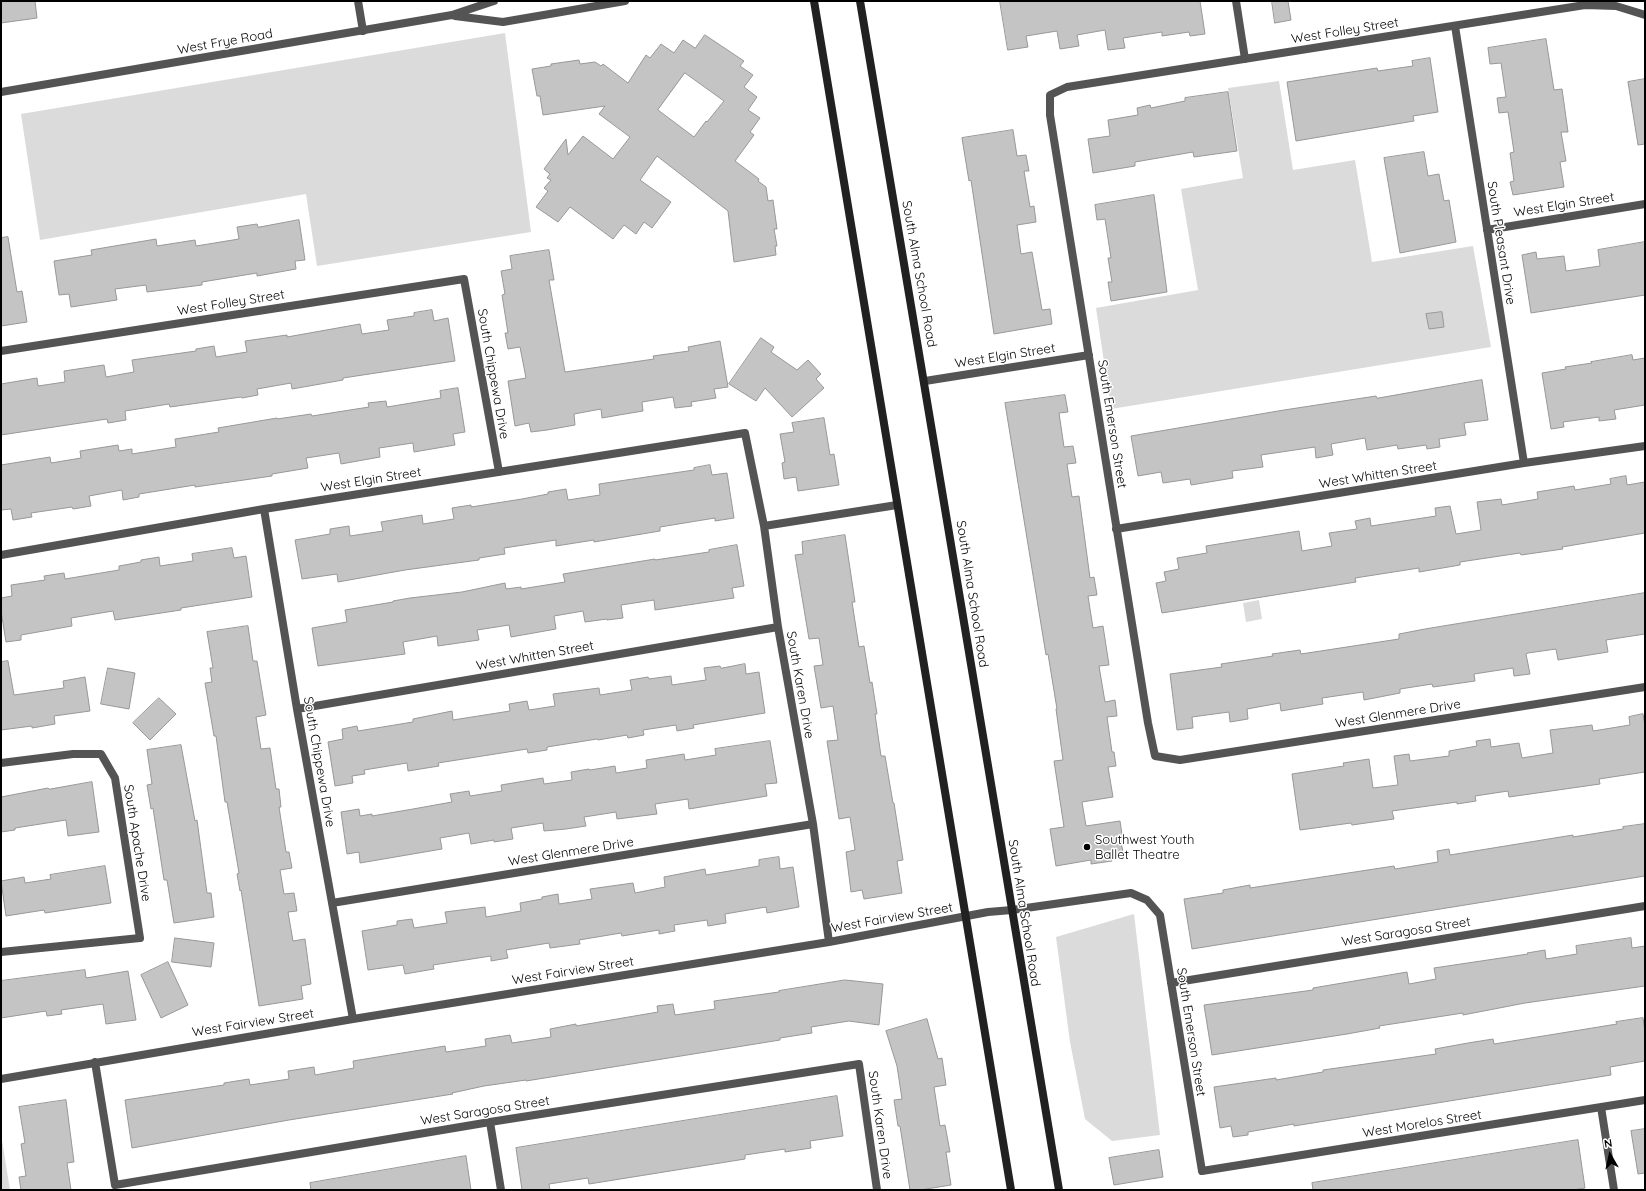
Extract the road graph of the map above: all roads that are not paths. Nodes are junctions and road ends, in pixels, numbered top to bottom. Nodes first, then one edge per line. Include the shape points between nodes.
1 (358, 1) edge
2 (494, 1) edge
3 (625, 1) edge
4 (814, 1) edge
5 (860, 1) edge
6 (1236, 1) edge
7 (1645, 15) edge
8 (452, 16) junction
9 (1455, 26) junction
10 (363, 31) junction
11 (1245, 59) junction
12 (1, 92) edge
13 (1050, 95) joint
14 (1645, 204) edge
15 (1487, 230) junction
16 (464, 279) joint
17 (1, 351) edge
18 (1089, 355) junction
19 (925, 381) junction
20 (745, 433) joint
21 (1645, 446) edge
22 (1524, 463) junction
23 (499, 472) junction
24 (896, 504) junction
25 (264, 509) junction
26 (764, 526) junction
27 (1116, 529) junction
28 (1, 555) edge
29 (778, 627) junction
30 (1645, 687) edge
31 (297, 709) junction
32 (1155, 756) joint
33 (1, 763) edge
34 (813, 824) junction
35 (1147, 900) joint
36 (332, 904) junction
37 (1645, 906) edge
38 (1012, 910) junction
39 (965, 917) junction
40 (830, 942) junction
41 (1, 952) edge
42 (1171, 983) junction
43 (353, 1019) junction
44 (96, 1062) junction
45 (859, 1064) joint
46 (1, 1079) edge
47 (1645, 1100) edge
48 (1601, 1107) junction
49 (490, 1122) junction
50 (1202, 1171) joint
51 (501, 1190) edge
52 (877, 1190) edge
53 (1011, 1190) edge
54 (1059, 1190) edge
55 (1614, 1190) edge

1 - 10 street
2 - 8 street, West Frye Road
3 - 8 street, West Frye Road via 503,22
4 - 24 main road
5 - 19 main road, South Alma School Road
6 - 11 street
7 - 9 street, West Folley Street via 1616,6 1585,5
8 - 10 street, West Frye Road
9 - 11 street, West Folley Street
9 - 15 street, South Pleasant Drive
10 - 12 street, West Frye Road
11 - 13 street, West Folley Street via 1067,87
13 - 18 street, South Emerson Street via 1050,115
14 - 15 street, West Elgin Street
15 - 22 street, South Pleasant Drive
16 - 17 street, West Folley Street
16 - 23 street, South Chippewa Drive
18 - 19 street, West Elgin Street
18 - 27 street, South Emerson Street
19 - 38 main road, South Alma School Road
20 - 23 street, West Elgin Street
20 - 26 street, South Karen Drive
21 - 22 street, West Whitten Street
22 - 27 street, West Whitten Street
23 - 25 street, West Elgin Street
24 - 26 street
24 - 39 main road
25 - 28 street, West Elgin Street
25 - 31 street, South Chippewa Drive
26 - 29 street, South Karen Drive
27 - 32 street, South Emerson Street
29 - 31 street, West Whitten Street
29 - 34 street, South Karen Drive
30 - 32 street, West Glenmere Drive via 1180,760
31 - 36 street, South Chippewa Drive
33 - 41 street, South Apache Drive via 73,754 101,754 115,778 140,938
34 - 36 street, West Glenmere Drive
34 - 40 street, South Karen Drive
35 - 38 street, West Fairview Street via 1131,892
35 - 42 street, South Emerson Street via 1160,915
36 - 43 street, South Chippewa Drive
37 - 42 street, West Saragosa Street
38 - 39 street, West Fairview Street
38 - 54 main road, South Alma School Road
39 - 40 street, West Fairview Street
39 - 53 main road
40 - 43 street, West Fairview Street
42 - 50 street, South Emerson Street
43 - 44 street, West Fairview Street
44 - 46 street, West Fairview Street
44 - 49 street, West Saragosa Street via 115,1185
45 - 49 street, West Saragosa Street
45 - 52 street, South Karen Drive
47 - 48 street, West Morelos Street
48 - 50 street, West Morelos Street
48 - 55 street
49 - 51 street

